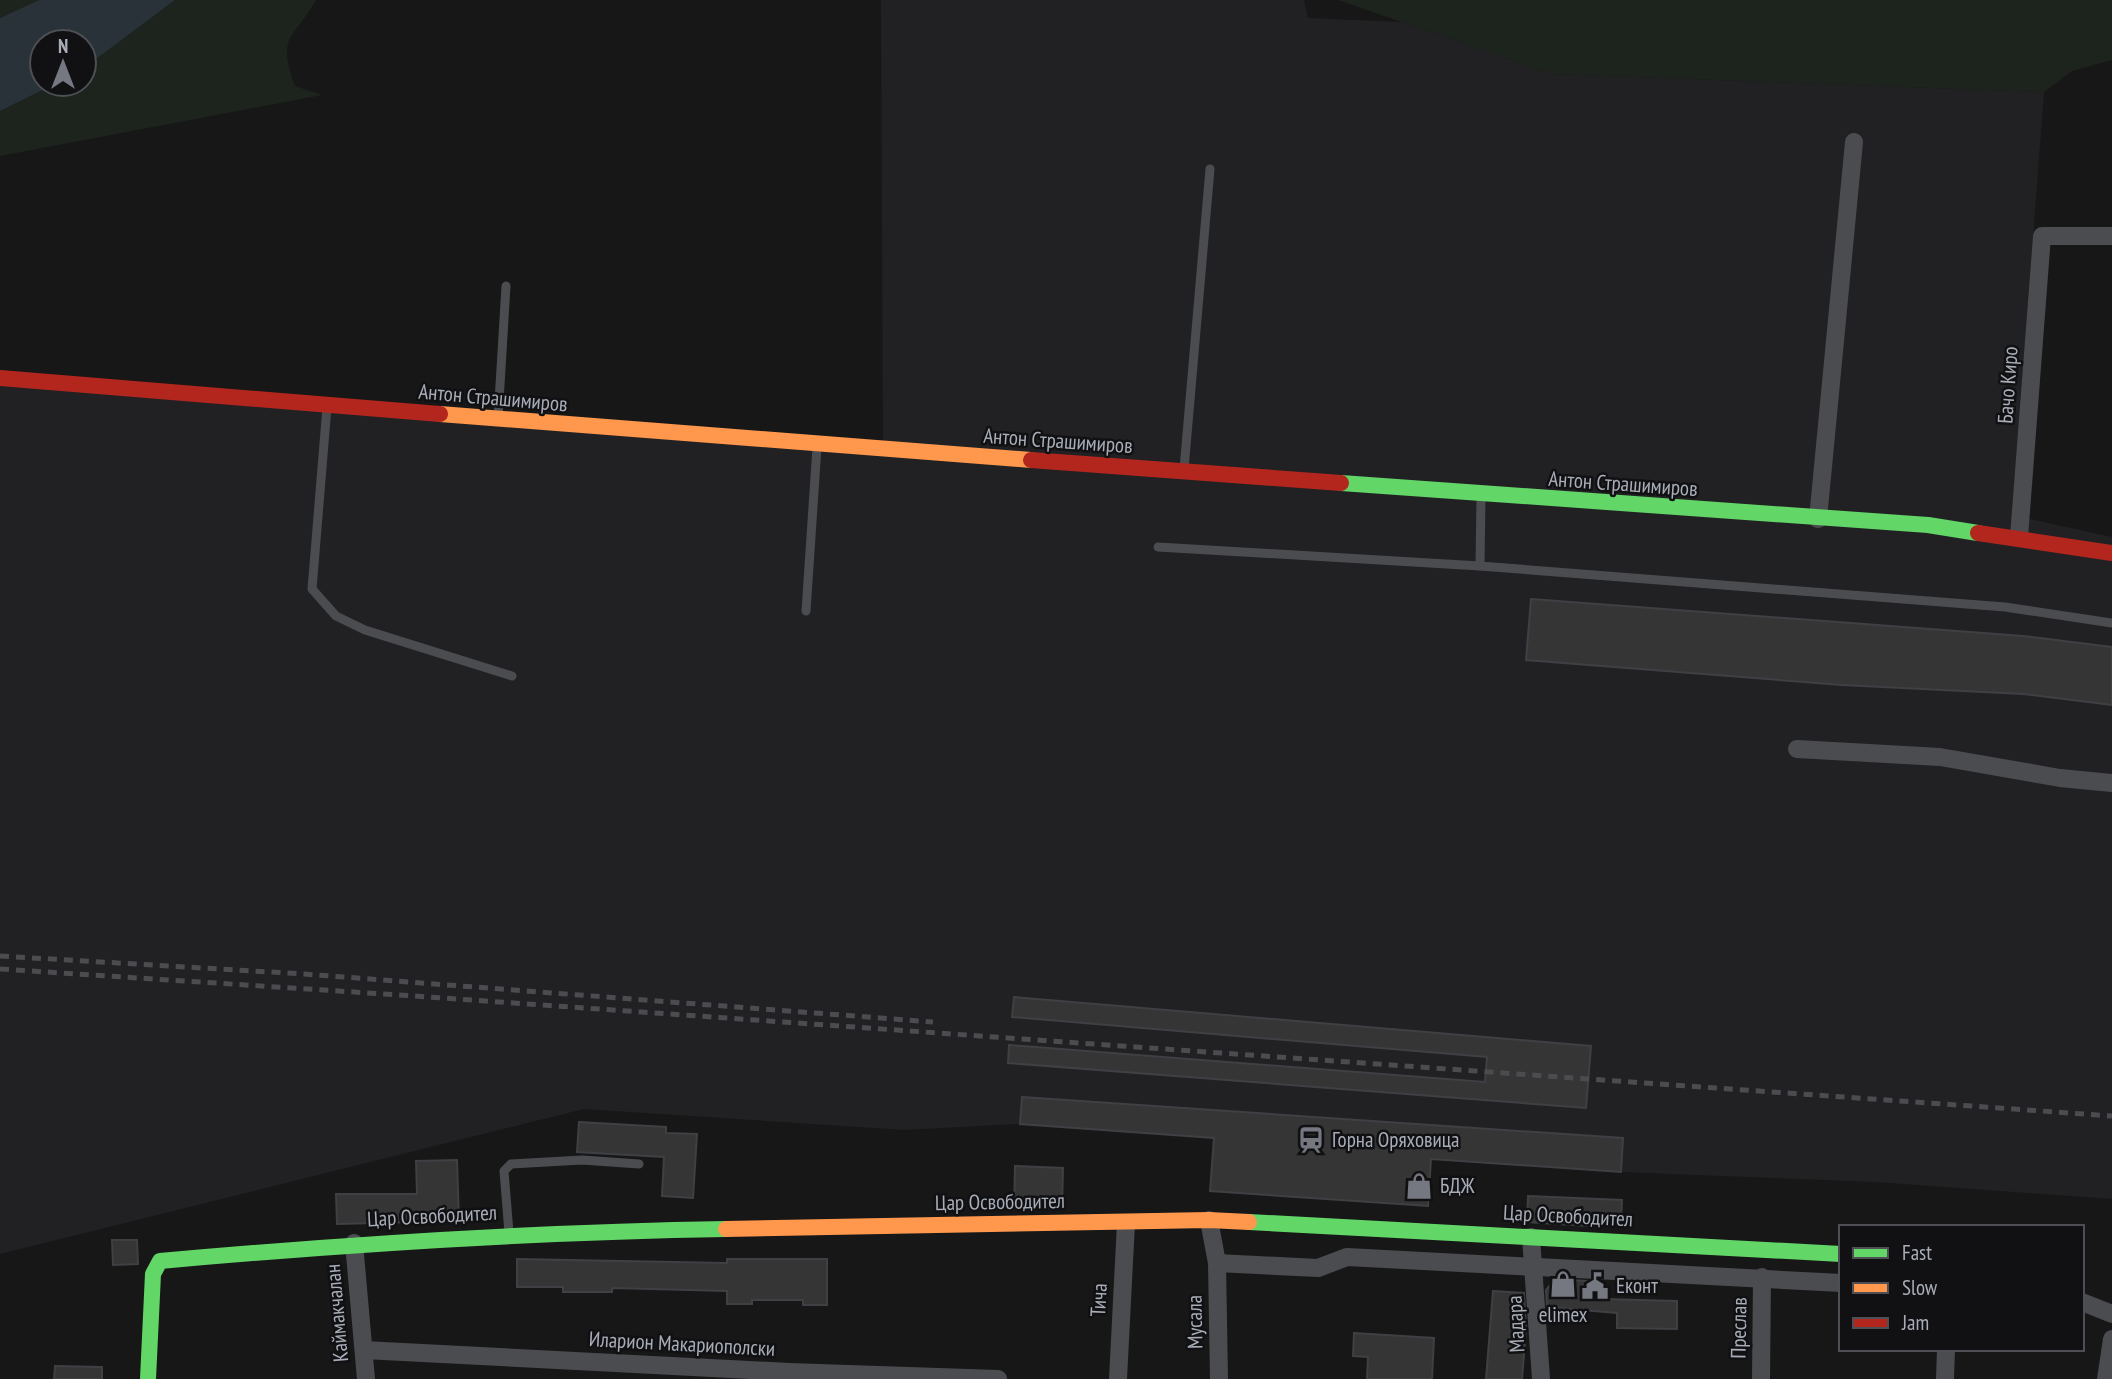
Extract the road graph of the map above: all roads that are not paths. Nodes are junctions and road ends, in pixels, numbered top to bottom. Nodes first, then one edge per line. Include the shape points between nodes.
1 (1854, 142) dead end
2 (1210, 169) dead end
3 (2112, 236) edge
4 (506, 286) dead end
5 (0, 378) edge
6 (327, 405) junction
7 (498, 420) junction
8 (817, 445) junction
9 (1184, 471) junction
10 (1481, 495) junction
11 (1818, 519) junction
12 (2019, 537) junction
13 (1158, 547) dead end
14 (2112, 553) edge
15 (1480, 566) junction
16 (806, 611) dead end
17 (2112, 623) edge
18 (512, 676) dead end
19 (1797, 749) dead end
20 (2112, 783) edge
21 (639, 1164) dead end
22 (1209, 1220) junction
23 (1126, 1223) junction
24 (1348, 1226) junction
25 (510, 1235) junction
26 (1531, 1237) junction
27 (354, 1243) junction
28 (1839, 1254) edge
29 (1347, 1256) junction
30 (1217, 1263) junction
31 (1535, 1267) junction
32 (1762, 1277) junction
33 (1839, 1283) edge
34 (2084, 1303) edge
35 (2112, 1314) edge
36 (2112, 1339) edge
37 (364, 1350) junction
38 (1946, 1351) edge
39 (788, 1376) edge
40 (148, 1379) edge
41 (366, 1379) edge
42 (998, 1379) edge
43 (1118, 1379) edge
44 (1219, 1379) edge
45 (1541, 1379) edge
46 (1761, 1379) edge
47 (1945, 1379) edge
48 (2106, 1379) edge

1 - 11 street
2 - 9 lane
3 - 12 street, Бачо Киро via 2042,236
4 - 7 lane
5 - 6 street, Антон Страшимиров
6 - 7 street, Антон Страшимиров
6 - 18 lane via 312,589 336,616 365,630
7 - 8 street, Антон Страшимиров
8 - 9 street, Антон Страшимиров
8 - 16 lane
9 - 10 street, Антон Страшимиров
10 - 11 street, Антон Страшимиров
10 - 15 lane
11 - 12 street, Антон Страшимиров via 1928,525
12 - 14 street, Антон Страшимиров
13 - 15 lane
15 - 17 lane via 2005,607
19 - 20 street via 1940,757
21 - 25 lane via 582,1160 511,1164 504,1171
22 - 23 street, Цар Освободител
22 - 24 street, Цар Освободител
22 - 30 street, Мусала
23 - 25 street, Цар Освободител
23 - 43 street, Тича
24 - 26 street, Цар Освободител
24 - 29 street
25 - 27 street, Цар Освободител
26 - 28 street, Цар Освободител
26 - 31 street, Мадара
27 - 37 street, Каймакчалан
27 - 40 street, Цар Освободител via 159,1261 153,1274
29 - 30 street via 1318,1268
29 - 31 street
30 - 44 street, Мусала
31 - 32 street
31 - 45 street, Мадара
32 - 33 street
32 - 46 street, Преслав
34 - 35 street
36 - 48 street
37 - 39 street, Иларион Макариополски
37 - 41 street, Каймакчалан
38 - 47 street
39 - 42 street, Иларион Макариополски

